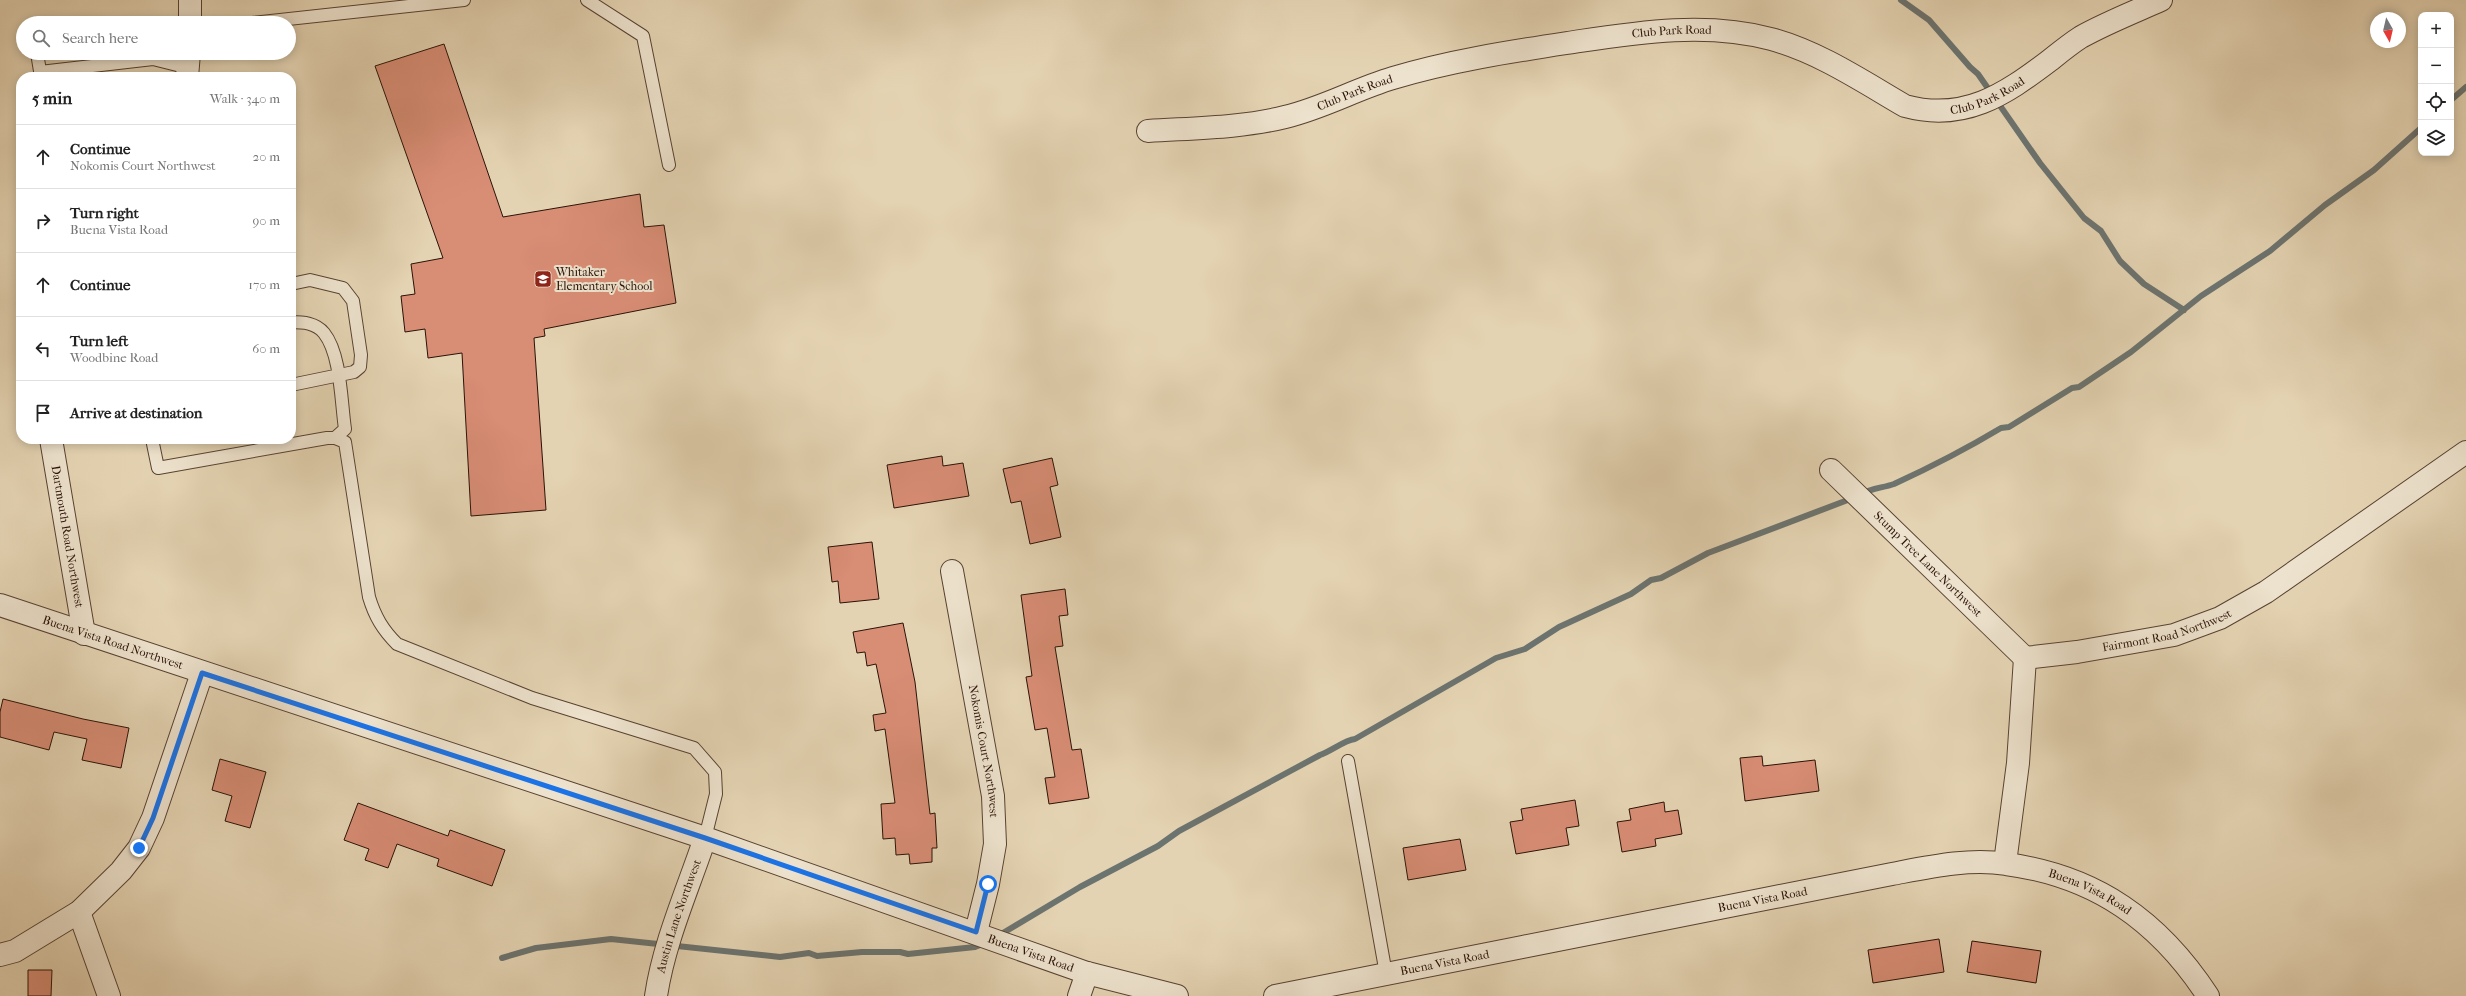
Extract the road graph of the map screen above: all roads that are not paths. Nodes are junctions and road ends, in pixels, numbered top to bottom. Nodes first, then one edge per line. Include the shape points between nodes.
1 (190, 0) edge
2 (464, 0) edge
3 (587, 0) edge
4 (2161, 0) edge
5 (190, 16) edge
6 (296, 18) edge
7 (38, 60) edge
8 (126, 60) edge
9 (166, 60) edge
10 (188, 66) edge
11 (40, 72) edge
12 (52, 72) edge
13 (1148, 132) dead end
14 (669, 165) dead end
15 (296, 283) edge
16 (296, 322) edge
17 (337, 376) junction
18 (296, 384) edge
19 (335, 438) junction
20 (52, 444) edge
21 (153, 444) edge
22 (2466, 452) edge
23 (1831, 470) dead end
24 (952, 571) dead end
25 (0, 604) edge
26 (84, 634) junction
27 (2025, 658) junction
28 (202, 673) junction
29 (1348, 761) dead end
30 (705, 838) junction
31 (2005, 863) junction
32 (79, 912) junction
33 (976, 932) junction
34 (0, 955) edge
35 (1087, 973) junction
36 (1386, 974) junction
37 (109, 996) edge
38 (656, 996) edge
39 (1079, 996) edge
40 (1177, 996) edge
41 (1275, 996) edge
42 (2208, 996) edge

1 - 5 street
2 - 6 lane
3 - 14 lane via 643,36
4 - 13 street, Club Park Road via 2080,38 2012,89 1991,100 1969,107 1941,111 1922,111 1905,106 1806,50 1770,38 1724,31 1686,29 1630,34 1500,53 1436,66 1390,79 1320,107 1284,117 1238,125
7 - 11 lane
8 - 12 lane
9 - 10 lane
15 - 17 lane via 310,280 343,288 353,301 361,355 360,367 354,372
16 - 17 lane via 308,322 324,333 334,352
17 - 18 lane
17 - 19 lane via 345,429
19 - 21 lane via 158,468
19 - 30 lane via 345,442 369,597 374,614 383,630 397,644 532,698 694,748 715,772 716,794
20 - 26 street, Dartmouth Road Northwest
22 - 27 street, Fairmont Road Northwest via 2266,592 2220,618 2174,635 2077,652
23 - 27 street, Stump Tree Lane Northwest
24 - 33 street, Nokomis Court Northwest via 992,796 995,844
25 - 26 street, Buena Vista Road Northwest
26 - 28 street, Buena Vista Road Northwest
27 - 31 street via 2018,763
28 - 30 street, Buena Vista Road Northwest
28 - 32 street via 153,818 139,848 121,871
29 - 36 lane
30 - 33 street, Buena Vista Road
30 - 38 street, Austin Lane Northwest via 658,981
31 - 36 street, Buena Vista Road via 1944,865
31 - 42 street, Buena Vista Road via 2076,883 2119,903 2149,925 2169,944
32 - 34 street via 15,951
32 - 37 street
33 - 35 street, Buena Vista Road
35 - 39 street
35 - 40 street, Buena Vista Road
36 - 41 street, Buena Vista Road

